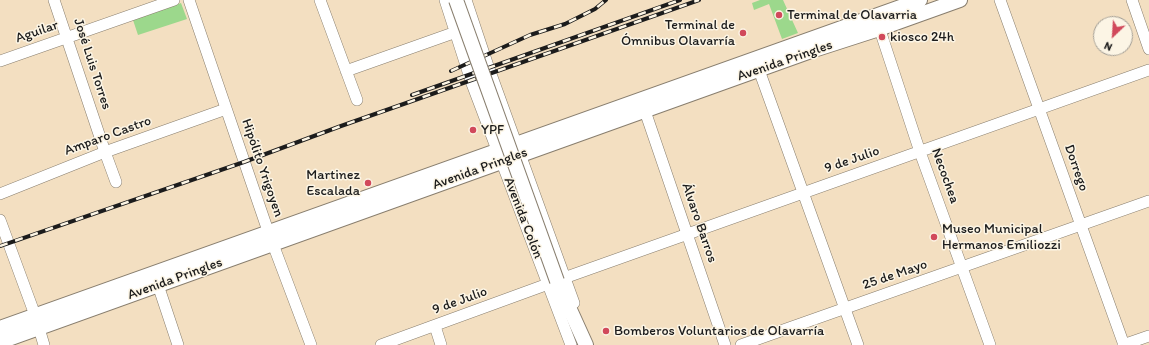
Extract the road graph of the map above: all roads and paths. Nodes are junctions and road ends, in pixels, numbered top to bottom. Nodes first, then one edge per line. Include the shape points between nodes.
1 (54, 0) edge
2 (174, 0) edge
3 (188, 0) edge
4 (320, 0) edge
5 (444, 0) edge
6 (456, 0) edge
7 (466, 0) edge
8 (920, 0) edge
9 (960, 0) edge
10 (1000, 0) edge
11 (1132, 0) edge
12 (877, 23) junction
13 (456, 32) junction
14 (68, 38) junction
15 (1149, 49) edge
16 (0, 60) edge
17 (759, 70) junction
18 (1149, 70) edge
19 (346, 71) junction
20 (357, 100) dead end
21 (226, 109) junction
22 (1040, 110) junction
23 (645, 111) junction
24 (518, 149) junction
25 (105, 152) junction
26 (920, 152) junction
27 (500, 156) junction
28 (116, 182) dead end
29 (803, 192) junction
30 (0, 194) edge
31 (1149, 200) edge
32 (0, 220) edge
33 (1080, 225) junction
34 (688, 235) junction
35 (270, 237) junction
36 (962, 267) junction
37 (556, 281) junction
38 (158, 285) junction
39 (845, 308) junction
40 (37, 322) junction
41 (435, 326) junction
42 (0, 328) edge
43 (1149, 336) edge
44 (0, 342) edge
45 (44, 345) edge
46 (178, 345) edge
47 (311, 345) edge
48 (381, 345) edge
49 (441, 345) edge
50 (571, 345) edge
51 (576, 345) edge
52 (586, 345) edge
53 (589, 345) edge
54 (725, 345) edge
55 (741, 345) edge
56 (858, 345) edge
57 (990, 345) edge
58 (1124, 345) edge

1 - 14 street, José Luis Torres
2 - 14 street, Aguilar
3 - 21 street, Hipólito Yrigoyen
4 - 19 street
5 - 13 street, Avenida Colón
6 - 37 main road, Avenida Colón, bridge
7 - 24 street, Avenida Colón
8 - 12 main road, Avenida Pringles
9 - 12 main road, Avenida Pringles
10 - 22 street, Dorrego
11 - 15 street
12 - 17 main road, Avenida Pringles
12 - 24 main road, Avenida Pringles
12 - 26 street, Necochea
13 - 19 street
13 - 27 street, Avenida Colón via 471,81
14 - 16 street, Aguilar
14 - 25 street, José Luis Torres
17 - 23 main road, Avenida Pringles
17 - 29 street
18 - 22 street, 9 de Julio
19 - 20 street
21 - 25 street, Amparo Castro
21 - 35 street, Hipólito Yrigoyen
22 - 26 street, 9 de Julio
22 - 33 street, Dorrego
23 - 24 main road, Avenida Pringles
23 - 34 street, Álvaro Barros
24 - 27 main road, Avenida Pringles
24 - 37 street, Avenida Colón
25 - 28 street, José Luis Torres
25 - 30 street, Amparo Castro
26 - 29 street, 9 de Julio
26 - 36 street, Necochea
27 - 35 main road, Avenida Pringles
27 - 37 street, Avenida Colón
29 - 34 street, 9 de Julio
29 - 39 street
31 - 33 street, 25 de Mayo
32 - 40 street
33 - 36 street, 25 de Mayo
33 - 58 street, Dorrego
34 - 37 street, 9 de Julio
34 - 54 street, Álvaro Barros
35 - 38 main road, Avenida Pringles
35 - 40 main road, Avenida Pringles
35 - 47 street, Hipólito Yrigoyen
36 - 39 street, 25 de Mayo
36 - 57 street, Necochea
37 - 41 street, 9 de Julio
37 - 50 street, Avenida Colón
37 - 51 main road, Avenida Colón
37 - 52 main road, Avenida Colón
37 - 53 street, Avenida Colón
38 - 40 main road, Avenida Pringles
38 - 46 street
39 - 55 street, 25 de Mayo
39 - 56 street
40 - 42 main road, Avenida Pringles
40 - 44 main road, Avenida Pringles
40 - 45 street
41 - 48 street, 9 de Julio
41 - 49 street
43 - 58 street

